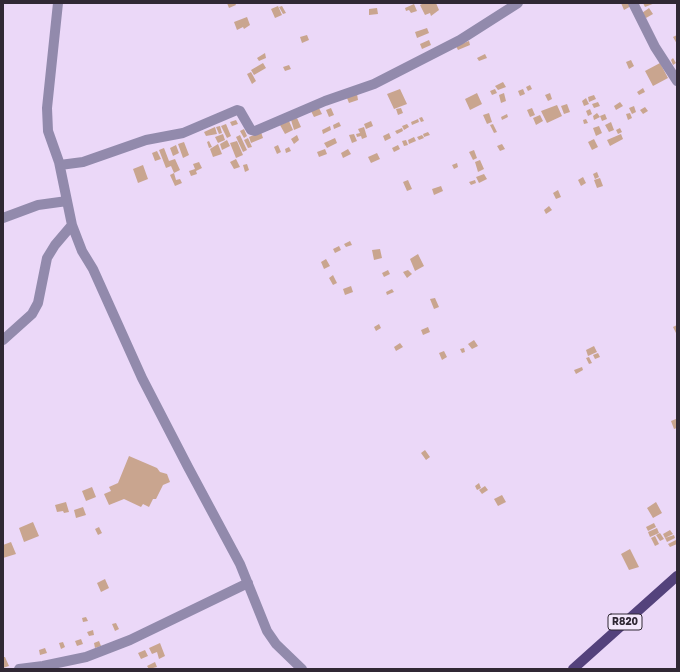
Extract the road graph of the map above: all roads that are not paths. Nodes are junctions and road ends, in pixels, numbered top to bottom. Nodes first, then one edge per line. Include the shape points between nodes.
1 (58, 3) edge
2 (518, 3) edge
3 (633, 3) edge
4 (677, 81) edge
5 (60, 165) junction
6 (67, 201) junction
7 (3, 218) edge
8 (72, 225) junction
9 (3, 340) edge
10 (677, 576) edge
11 (248, 583) junction
12 (19, 669) edge
13 (302, 669) edge
14 (574, 669) edge

1 - 5 street via 47,108 48,131
2 - 5 street via 460,40 374,84 325,100 255,131 251,130 240,111 236,110 183,133 146,140 83,162
3 - 4 street via 655,47
5 - 6 street
6 - 7 street via 38,205
6 - 8 street
8 - 9 street via 47,258 38,303 32,314
8 - 11 street via 142,378
10 - 14 main road, R820
11 - 12 street via 130,640 86,657
11 - 13 street via 276,644

